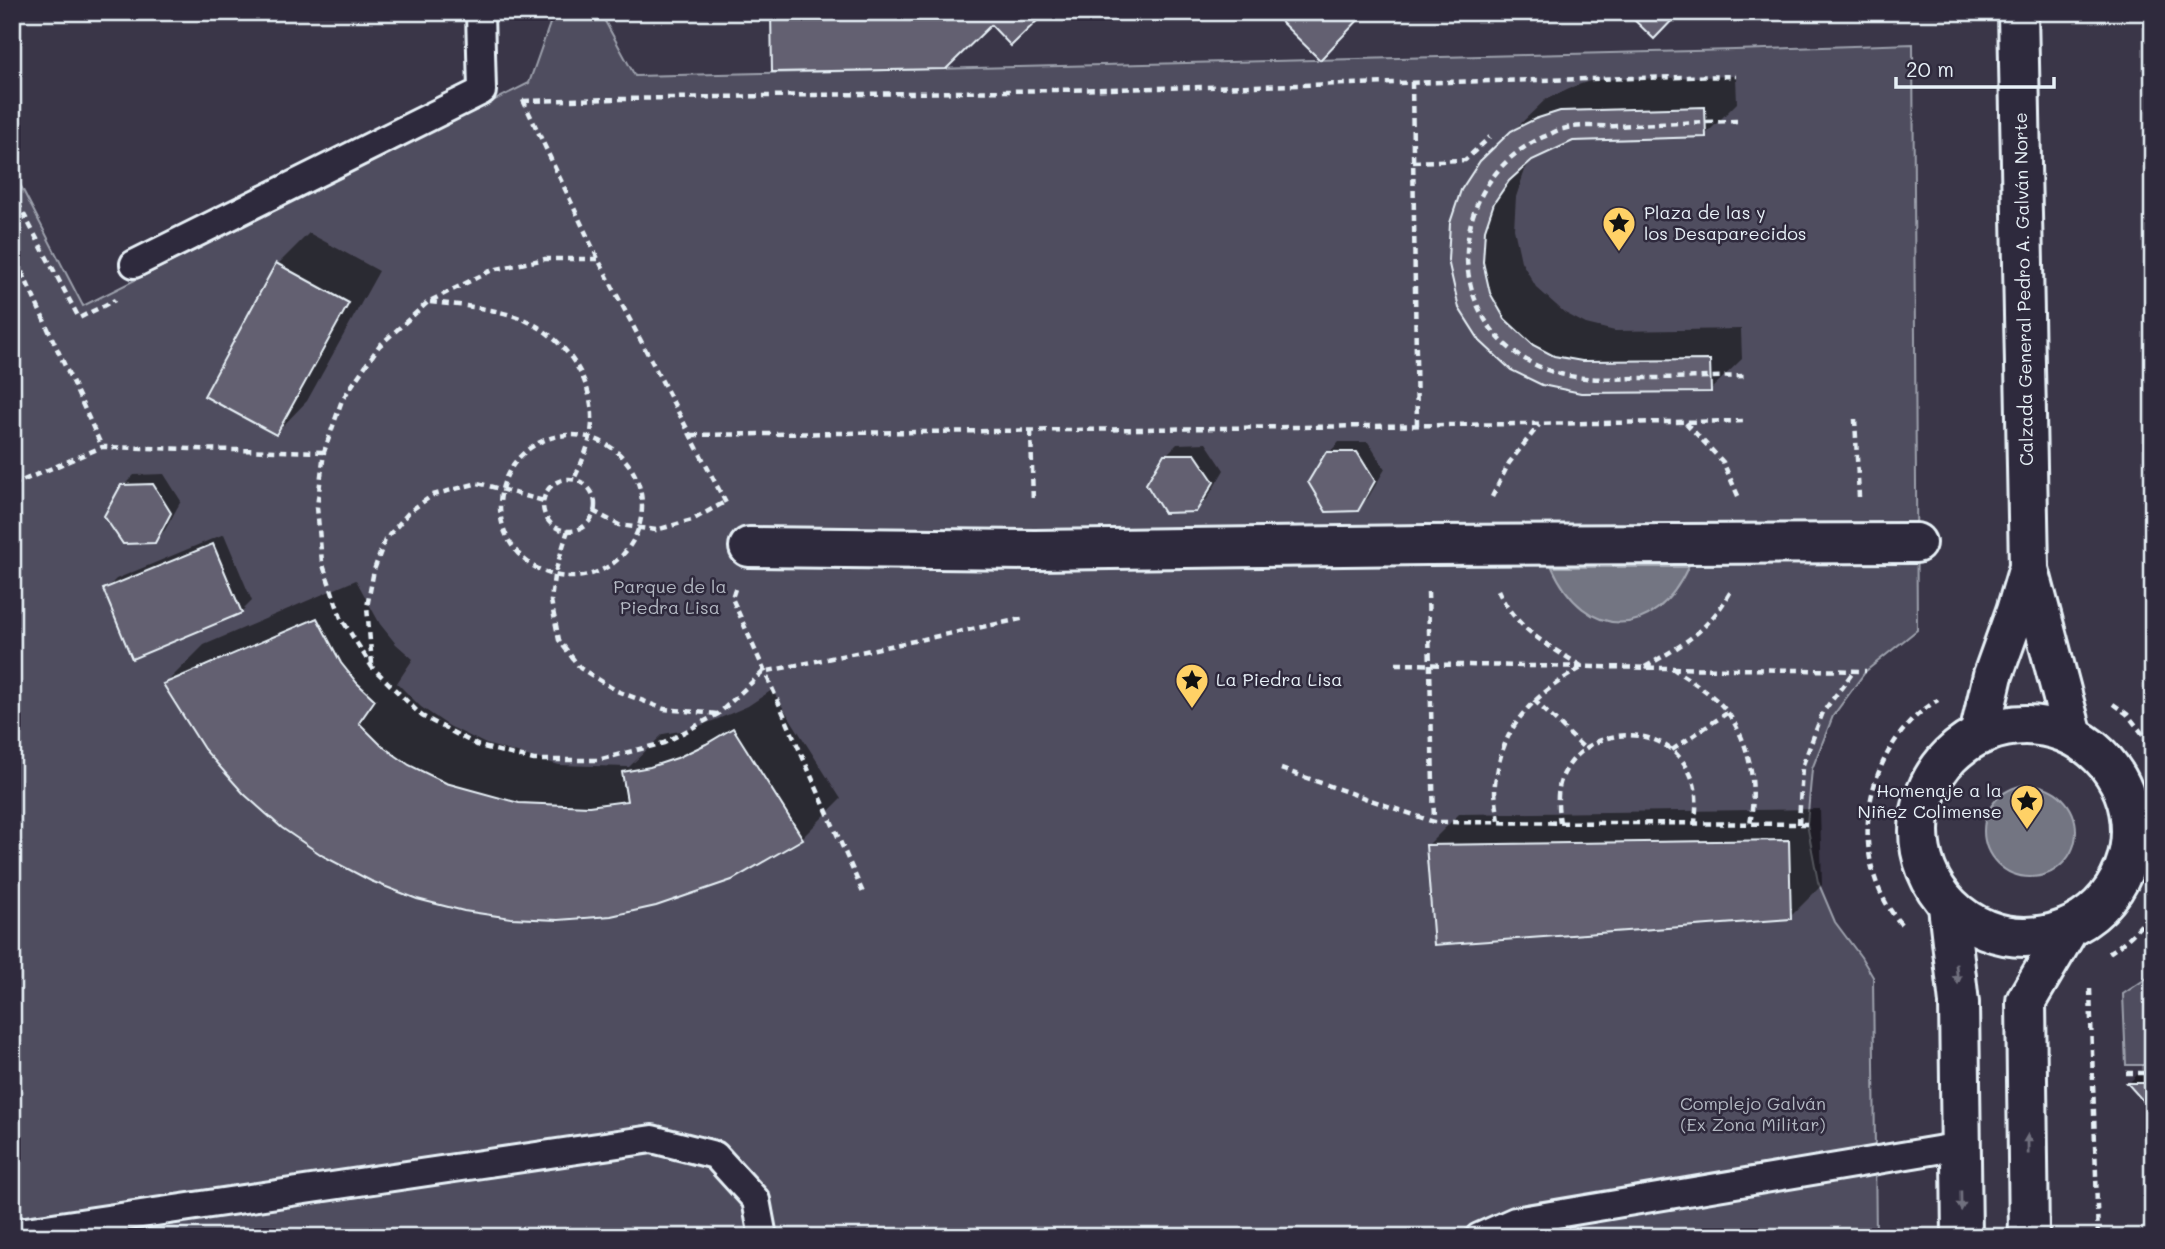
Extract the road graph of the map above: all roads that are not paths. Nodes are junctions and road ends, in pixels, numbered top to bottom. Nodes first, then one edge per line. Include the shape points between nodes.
1 (481, 12) edge
2 (2018, 12) edge
3 (134, 264) dead end
4 (1916, 543) dead end
5 (749, 547) road end
6 (2029, 567) junction
7 (1980, 731) junction
8 (2073, 736) junction
9 (2142, 833) edge
10 (1948, 906) junction
11 (2069, 928) junction
12 (1961, 1146) junction
13 (12, 1233) edge
14 (764, 1237) edge
15 (1479, 1237) edge
16 (1962, 1237) edge
17 (2029, 1237) edge

1 - 3 lane via 482,91
2 - 6 main road, Calzada General Pedro A. Galván Norte
4 - 5 main road via 1035,550
6 - 7 main road, Calzada General Pedro A. Galván Norte via 1993,675
6 - 8 main road, Calzada General Pedro A. Galván Norte
7 - 8 main road via 2044,726
7 - 10 main road via 1954,752 1932,779 1920,811 1919,845 1929,878
8 - 9 main road via 2098,754 2117,777
9 - 11 main road via 2114,890 2095,912
10 - 11 main road via 1974,926 2005,937 2038,937
10 -> 12 main road via 1959,1003
17 -> 11 main road via 2026,1001
12 - 15 lane via 1515,1221
12 -> 16 main road
13 - 14 lane via 652,1139 715,1155 755,1200

